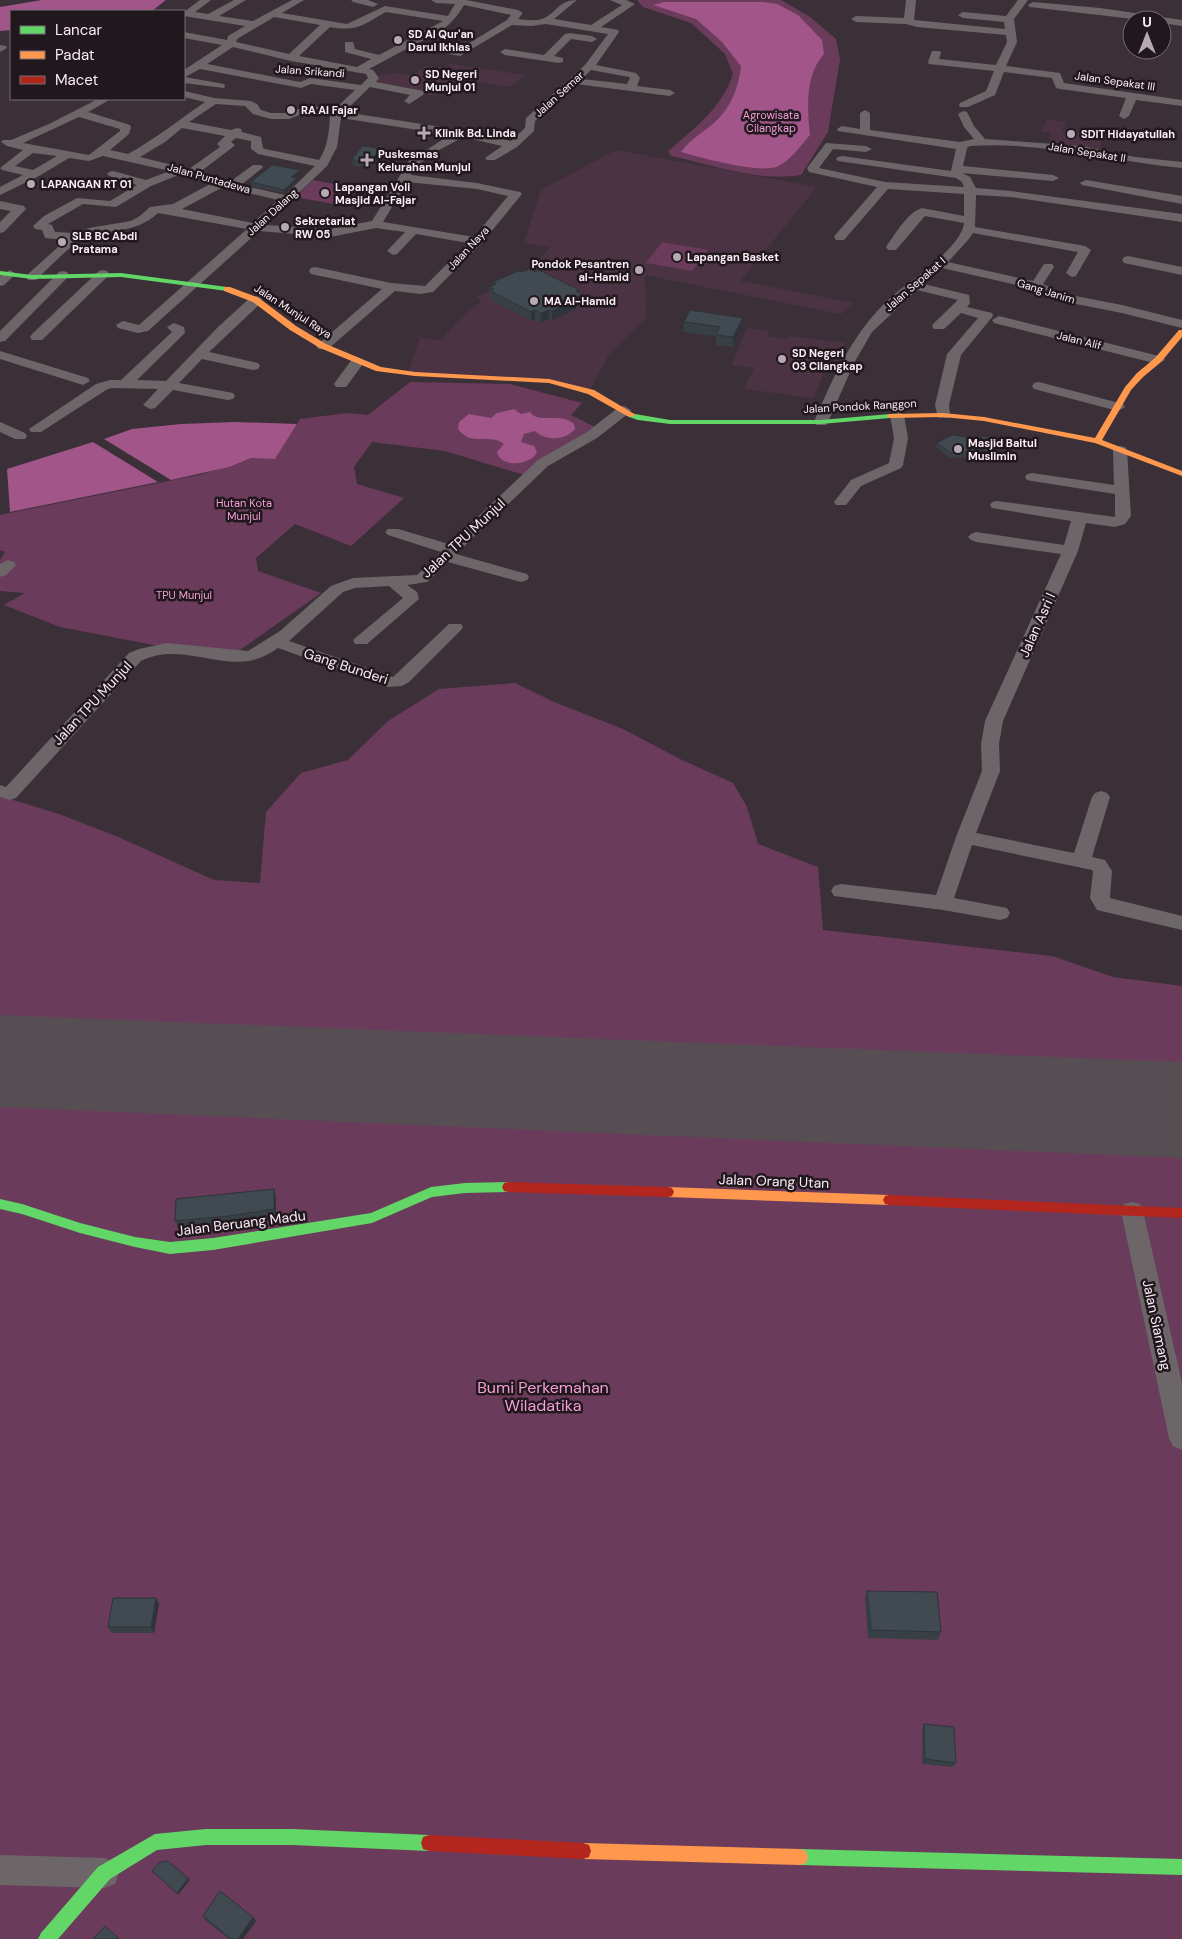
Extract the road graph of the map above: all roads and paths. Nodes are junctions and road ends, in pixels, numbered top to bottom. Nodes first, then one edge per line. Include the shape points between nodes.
1 (206, 0) edge
2 (241, 0) edge
3 (299, 0) edge
4 (356, 0) edge
5 (436, 0) edge
6 (572, 0) edge
7 (615, 0) edge
8 (911, 0) edge
9 (1004, 0) edge
10 (1022, 1) edge
11 (461, 2) junction
12 (373, 4) dead end
13 (1033, 4) dead end
14 (185, 14) edge
15 (273, 14) junction
16 (962, 15) dead end
17 (210, 17) junction
18 (856, 18) dead end
19 (451, 19) junction
20 (1010, 19) junction
21 (546, 21) junction
22 (910, 21) junction
23 (510, 22) junction
24 (1182, 23) edge
25 (254, 24) junction
26 (327, 24) junction
27 (593, 28) junction
28 (1012, 33) junction
29 (185, 35) edge
30 (606, 41) junction
31 (231, 44) junction
32 (349, 44) dead end
33 (408, 44) junction
34 (394, 51) junction
35 (505, 52) dead end
36 (936, 53) dead end
37 (525, 55) junction
38 (429, 57) dead end
39 (291, 58) junction
40 (378, 58) junction
41 (546, 58) junction
42 (561, 60) dead end
43 (514, 64) dead end
44 (590, 67) junction
45 (189, 69) edge
46 (359, 70) junction
47 (999, 72) junction
48 (185, 80) edge
49 (575, 82) junction
50 (220, 86) dead end
51 (366, 86) junction
52 (631, 87) junction
53 (670, 92) dead end
54 (185, 94) edge
55 (1132, 96) junction
56 (104, 100) edge
57 (214, 101) junction
58 (409, 101) dead end
59 (1182, 103) edge
60 (78, 113) junction
61 (865, 113) dead end
62 (336, 114) junction
63 (1124, 116) dead end
64 (254, 117) junction
65 (180, 124) junction
66 (842, 130) dead end
67 (235, 133) junction
68 (461, 133) junction
69 (865, 133) junction
70 (117, 137) junction
71 (161, 140) junction
72 (5, 142) edge
73 (982, 142) junction
74 (510, 145) junction
75 (962, 146) junction
76 (31, 149) junction
77 (866, 149) dead end
78 (101, 152) junction
79 (68, 154) junction
80 (130, 158) junction
81 (491, 158) dead end
82 (841, 159) dead end
83 (55, 163) junction
84 (1098, 163) dead end
85 (322, 164) junction
86 (1182, 165) edge
87 (257, 167) dead end
88 (90, 170) dead end
89 (186, 172) junction
90 (957, 172) junction
91 (35, 174) junction
92 (113, 174) dead end
93 (406, 178) junction
94 (1053, 178) dead end
95 (147, 184) junction
96 (226, 184) junction
97 (1086, 184) junction
98 (886, 185) junction
99 (970, 191) junction
100 (0, 192) edge
101 (288, 199) junction
102 (1182, 200) edge
103 (1075, 201) dead end
104 (116, 202) junction
105 (0, 205) edge
106 (17, 214) junction
107 (49, 217) junction
108 (1182, 218) edge
109 (376, 224) junction
110 (969, 224) junction
111 (254, 228) junction
112 (0, 229) edge
113 (413, 231) junction
114 (76, 237) junction
115 (840, 237) dead end
116 (476, 241) junction
117 (892, 247) dead end
118 (393, 251) dead end
119 (1128, 260) dead end
120 (939, 264) junction
121 (1048, 267) dead end
122 (315, 271) dead end
123 (1182, 271) edge
124 (1072, 273) dead end
125 (103, 274) junction
126 (3, 276) edge
127 (62, 276) junction
128 (32, 277) junction
129 (195, 283) junction
130 (913, 285) junction
131 (392, 286) junction
132 (1036, 286) junction
133 (256, 300) junction
134 (958, 309) junction
135 (993, 318) junction
136 (1182, 324) edge
137 (123, 325) dead end
138 (939, 326) dead end
139 (174, 327) dead end
140 (37, 336) dead end
141 (0, 338) edge
142 (1180, 338) edge
143 (323, 346) junction
144 (199, 354) junction
145 (0, 355) edge
146 (1158, 360) junction
147 (358, 361) junction
148 (253, 366) dead end
149 (83, 381) dead end
150 (341, 384) dead end
151 (124, 385) junction
152 (169, 385) junction
153 (1039, 386) dead end
154 (228, 396) dead end
155 (150, 405) dead end
156 (1118, 407) junction
157 (624, 410) junction
158 (897, 415) junction
159 (943, 415) junction
160 (821, 422) junction
161 (0, 426) edge
162 (36, 429) dead end
163 (20, 436) dead end
164 (1097, 441) junction
165 (1120, 450) junction
166 (1182, 474) edge
167 (1032, 477) dead end
168 (1120, 490) junction
169 (841, 502) dead end
170 (997, 505) dead end
171 (1080, 518) junction
172 (393, 532) dead end
173 (976, 537) dead end
174 (1070, 551) junction
175 (449, 553) junction
176 (522, 577) dead end
177 (393, 582) junction
178 (455, 627) dead end
179 (361, 640) dead end
180 (276, 642) junction
181 (0, 791) edge
182 (1101, 797) dead end
183 (965, 838) junction
184 (1081, 861) junction
185 (841, 891) dead end
186 (943, 903) junction
187 (1000, 912) dead end
188 (1182, 923) edge
189 (0, 1204) edge
190 (1132, 1211) junction
191 (1182, 1213) edge
192 (372, 1218) joint
193 (1182, 1438) edge
194 (1182, 1867) edge
195 (0, 1870) edge
196 (104, 1874) junction
197 (47, 1939) edge

1 - 14 street
2 - 17 street
3 - 15 street
4 - 12 street
5 - 11 street
6 - 21 street
7 - 27 street via 630,4
8 - 22 street
9 - 10 street
10 - 20 street
11 - 19 street
11 - 23 street via 518,13
13 - 24 street
14 - 17 street
15 - 25 street
15 - 26 street
16 - 20 street
17 - 25 street
18 - 22 street
19 - 26 street via 385,9 350,27
19 - 33 street
20 - 28 street
21 - 23 street
21 - 27 street
22 - 28 street via 974,34
23 - 33 street via 460,54
25 - 31 street via 232,38
26 - 39 street
27 - 30 street via 613,31
28 - 47 street via 1012,42
29 - 31 street
30 - 41 street via 569,36
30 - 44 street, Jalan Semar
31 - 39 street
31 - 45 street
32 - 40 street via 351,51
33 - 34 street
34 - 38 street
34 - 40 street
35 - 37 street
36 - 47 street, Jalan Sepakat III via 933,62
37 - 41 street
37 - 43 street
39 - 46 street
40 - 46 street
41 - 42 street
44 - 49 street, Jalan Semar
44 - 52 street via 632,75 635,78
45 - 51 street, Jalan Srikandi via 301,85 310,81
46 - 51 street via 373,75
47 - 55 street, Jalan Sepakat III via 1060,86
47 - 73 street via 991,93 964,109 969,127
48 - 50 street
49 - 52 street
49 - 74 street, Jalan Semar via 530,120 530,129
51 - 58 street, Jalan Srikandi via 418,92
51 - 62 street
52 - 53 street
54 - 57 street
55 - 59 street, Jalan Sepakat III
55 - 63 street
56 - 60 street
57 - 64 street via 247,103 253,106
57 - 65 street
60 - 70 street via 126,127 126,132
60 - 72 street
61 - 69 street
62 - 64 street via 308,108 289,116
62 - 68 street
62 - 85 street, Jalan Dalang via 329,157
64 - 67 street
65 - 67 street
65 - 71 street
66 - 69 street, Jalan Sepakat II
67 - 85 street via 258,139 257,149 262,152
67 - 89 street via 223,144 229,145
68 - 74 street
68 - 93 street via 418,158
69 - 75 street, Jalan Sepakat II
70 - 71 street
70 - 78 street
71 - 80 street
72 - 76 street, Jalan Puntadewa
73 - 75 street, Jalan Sepakat II
73 - 86 street, Jalan Sepakat II via 1082,149
74 - 81 street
75 - 90 street
76 - 79 street, Jalan Puntadewa
76 - 91 street via 6,168
77 - 98 street via 830,145 813,170
78 - 79 street, Jalan Puntadewa via 92,158
78 - 80 street, Jalan Puntadewa
79 - 83 street
80 - 89 street, Jalan Puntadewa
82 - 90 street
83 - 88 street
83 - 91 street
84 - 97 street
85 - 101 street, Jalan Dalang
87 - 96 street
89 - 95 street
89 - 96 street, Jalan Puntadewa
90 - 94 street
90 - 99 street via 968,180
91 - 100 street
92 - 95 street
93 - 109 street
93 - 116 street, Jalan Naya via 516,192
95 - 104 street
96 - 101 street, Jalan Puntadewa
96 - 104 street via 194,196 176,208 150,210
97 - 102 street
97 - 103 street
98 - 99 street
98 - 115 street
99 - 108 street
99 - 110 street
101 - 111 street, Jalan Dalang
104 - 107 street via 109,205 81,200
105 - 106 street via 17,208 20,210
106 - 107 street
106 - 112 street
107 - 114 street via 39,226 48,228 49,234
109 - 111 street via 324,233
109 - 113 street
110 - 117 street via 922,212
110 - 120 street, Jalan Sepakat I via 965,237
110 - 124 street via 1085,250
111 - 114 street via 159,209 134,224
111 - 129 street, Jalan Dalang
113 - 116 street
113 - 118 street
114 - 128 street
116 - 131 street, Jalan Naya via 429,289
119 - 123 street
120 - 130 street, Jalan Sepakat I
120 - 132 street, Gang Janim
121 - 132 street
122 - 131 street
125 - 127 street, Jalan Munjul Raya
125 - 129 street, Jalan Munjul Raya
125 - 140 street
126 - 128 street, Jalan Munjul Raya
127 - 128 street, Jalan Munjul Raya
127 - 141 street
129 - 133 street, Jalan Munjul Raya via 232,290
129 - 137 street, Jalan Dalang via 143,328
130 - 134 street via 964,298
130 - 160 street, Jalan Sepakat I via 867,330
131 - 143 street
132 - 136 street, Gang Janim via 1067,298
133 - 143 street, Jalan Munjul Raya
133 - 144 street
134 - 135 street, Jalan Alif
134 - 138 street
135 - 146 street, Jalan Alif
135 - 159 street via 954,354 942,406
139 - 151 street via 178,333
142 - 146 street
143 - 147 street, Jalan Munjul Raya
144 - 148 street
144 - 152 street
145 - 149 street
146 - 156 street via 1128,389
147 - 150 street
147 - 157 street, Jalan Munjul Raya via 401,373 549,382 591,392
151 - 152 street
151 - 162 street via 101,387
152 - 154 street
152 - 155 street
153 - 156 street
156 - 164 street
157 - 160 street, Jalan Pondok Ranggon via 638,418 670,422
157 - 175 street, Jalan TPU Munjul via 592,435 543,463
158 - 159 street, Jalan Pondok Ranggon
158 - 160 street, Jalan Pondok Ranggon
158 - 169 street via 901,438 896,465 856,483
159 - 164 street, Jalan Pondok Ranggon via 1026,426
161 - 163 street
164 - 165 street, Jalan Pondok Ranggon
165 - 166 street, Jalan Pondok Ranggon
165 - 168 street
167 - 168 street
168 - 171 street via 1123,516 1120,521
170 - 171 street
171 - 174 street, Jalan Asri I
172 - 175 street
173 - 174 street
174 - 183 street, Jalan Asri I via 994,721 990,771
175 - 176 street
175 - 177 street, Jalan TPU Munjul via 421,579
177 - 179 street via 411,595 411,599
177 - 180 street, Jalan TPU Munjul via 353,583 337,589
178 - 180 street, Gang Bunderi via 396,682 388,682
180 - 181 street, Jalan TPU Munjul via 250,655 161,648 143,652 128,664 10,794
182 - 184 street
183 - 184 street
183 - 186 street, Jalan Asri I
184 - 188 street via 1102,868 1100,898 1104,905
185 - 186 street
186 - 187 street
189 - 192 street, Jalan Beruang Madu via 80,1228 170,1248
190 - 191 street, Jalan Orang Utan
190 - 192 street, Jalan Orang Utan via 508,1187 431,1192
190 - 193 street, Jalan Siamang
194 - 196 street via 594,1851 292,1837 206,1837 155,1842
195 - 196 street
196 - 197 street

